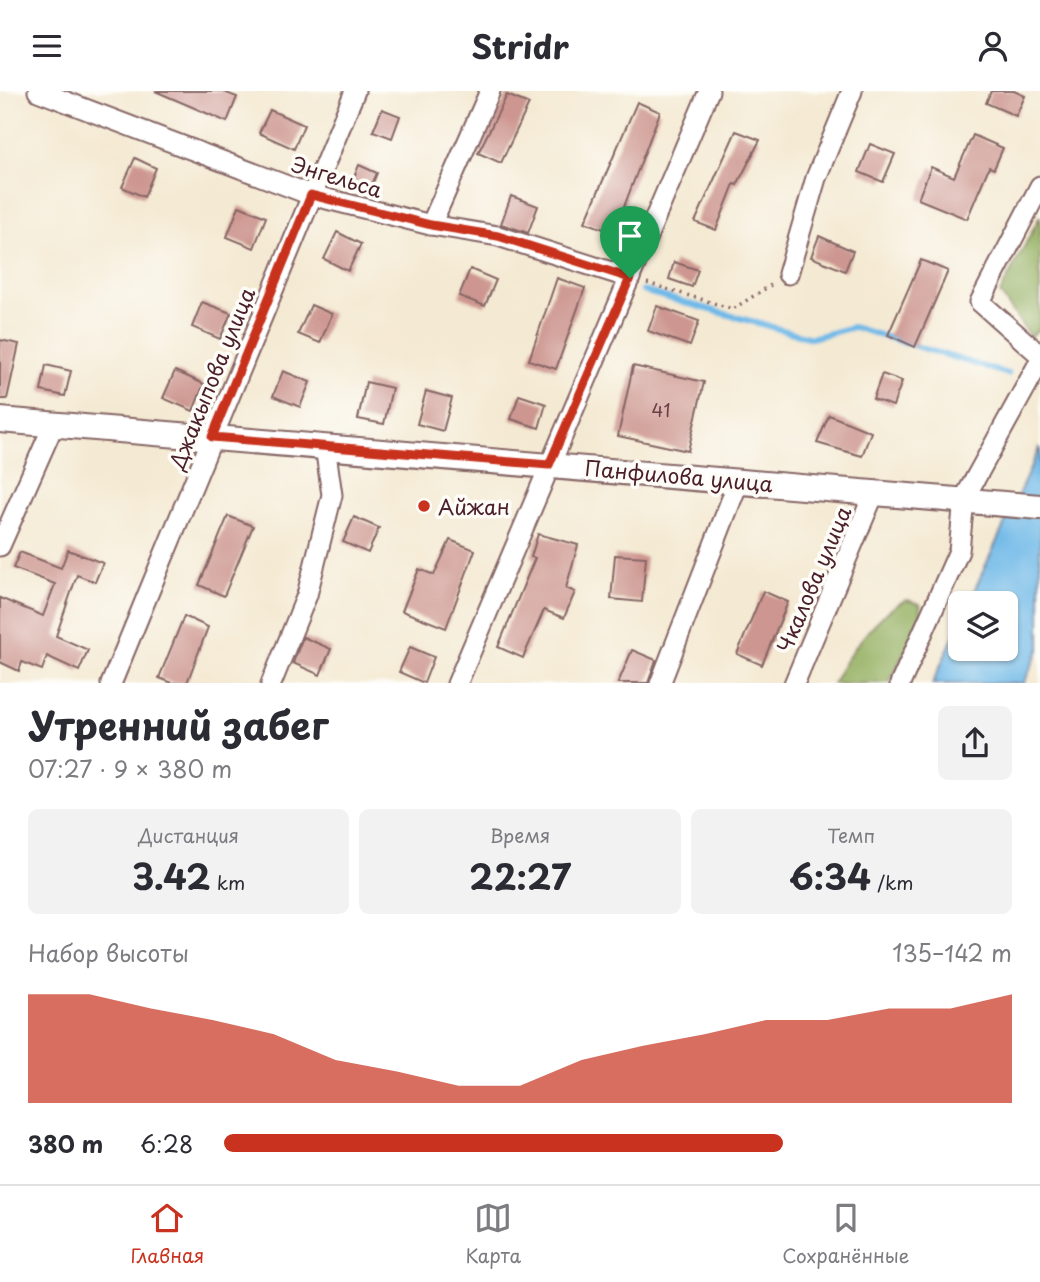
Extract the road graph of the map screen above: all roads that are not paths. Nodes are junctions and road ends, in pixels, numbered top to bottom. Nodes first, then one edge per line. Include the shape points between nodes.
1 (38, 91) edge
2 (355, 91) edge
3 (490, 91) edge
4 (709, 91) edge
5 (852, 91) edge
6 (1040, 186) edge
7 (311, 195) junction
8 (431, 225) junction
9 (788, 274) road end
10 (630, 278) junction
11 (1040, 355) edge
12 (1040, 361) edge
13 (0, 420) edge
14 (54, 424) junction
15 (212, 437) junction
16 (325, 446) junction
17 (549, 465) junction
18 (739, 480) junction
19 (875, 491) junction
20 (973, 500) junction
21 (1040, 507) edge
22 (0, 546) edge
23 (111, 683) edge
24 (271, 683) edge
25 (457, 683) edge
26 (660, 683) edge
27 (794, 683) edge
28 (900, 683) edge

1 - 7 street, Энгельса
2 - 7 street, Джакыпова улица
3 - 8 street
4 - 10 street
5 - 9 street via 816,178
6 - 11 street via 980,302
7 - 8 street, Энгельса
7 - 15 street, Джакыпова улица
8 - 10 street, Энгельса via 498,236
10 - 17 street
12 - 20 street
13 - 14 street, Панфилова улица
14 - 15 street, Панфилова улица
14 - 22 street
15 - 16 street, Панфилова улица
15 - 23 street, Джакыпова улица
16 - 17 street, Панфилова улица
16 - 24 street via 332,495 307,595
17 - 18 street, Панфилова улица
17 - 25 street
18 - 19 street, Панфилова улица
18 - 26 street
19 - 20 street, Панфилова улица
19 - 27 street, Чкалова улица
20 - 21 street, Панфилова улица
20 - 28 street via 959,551

